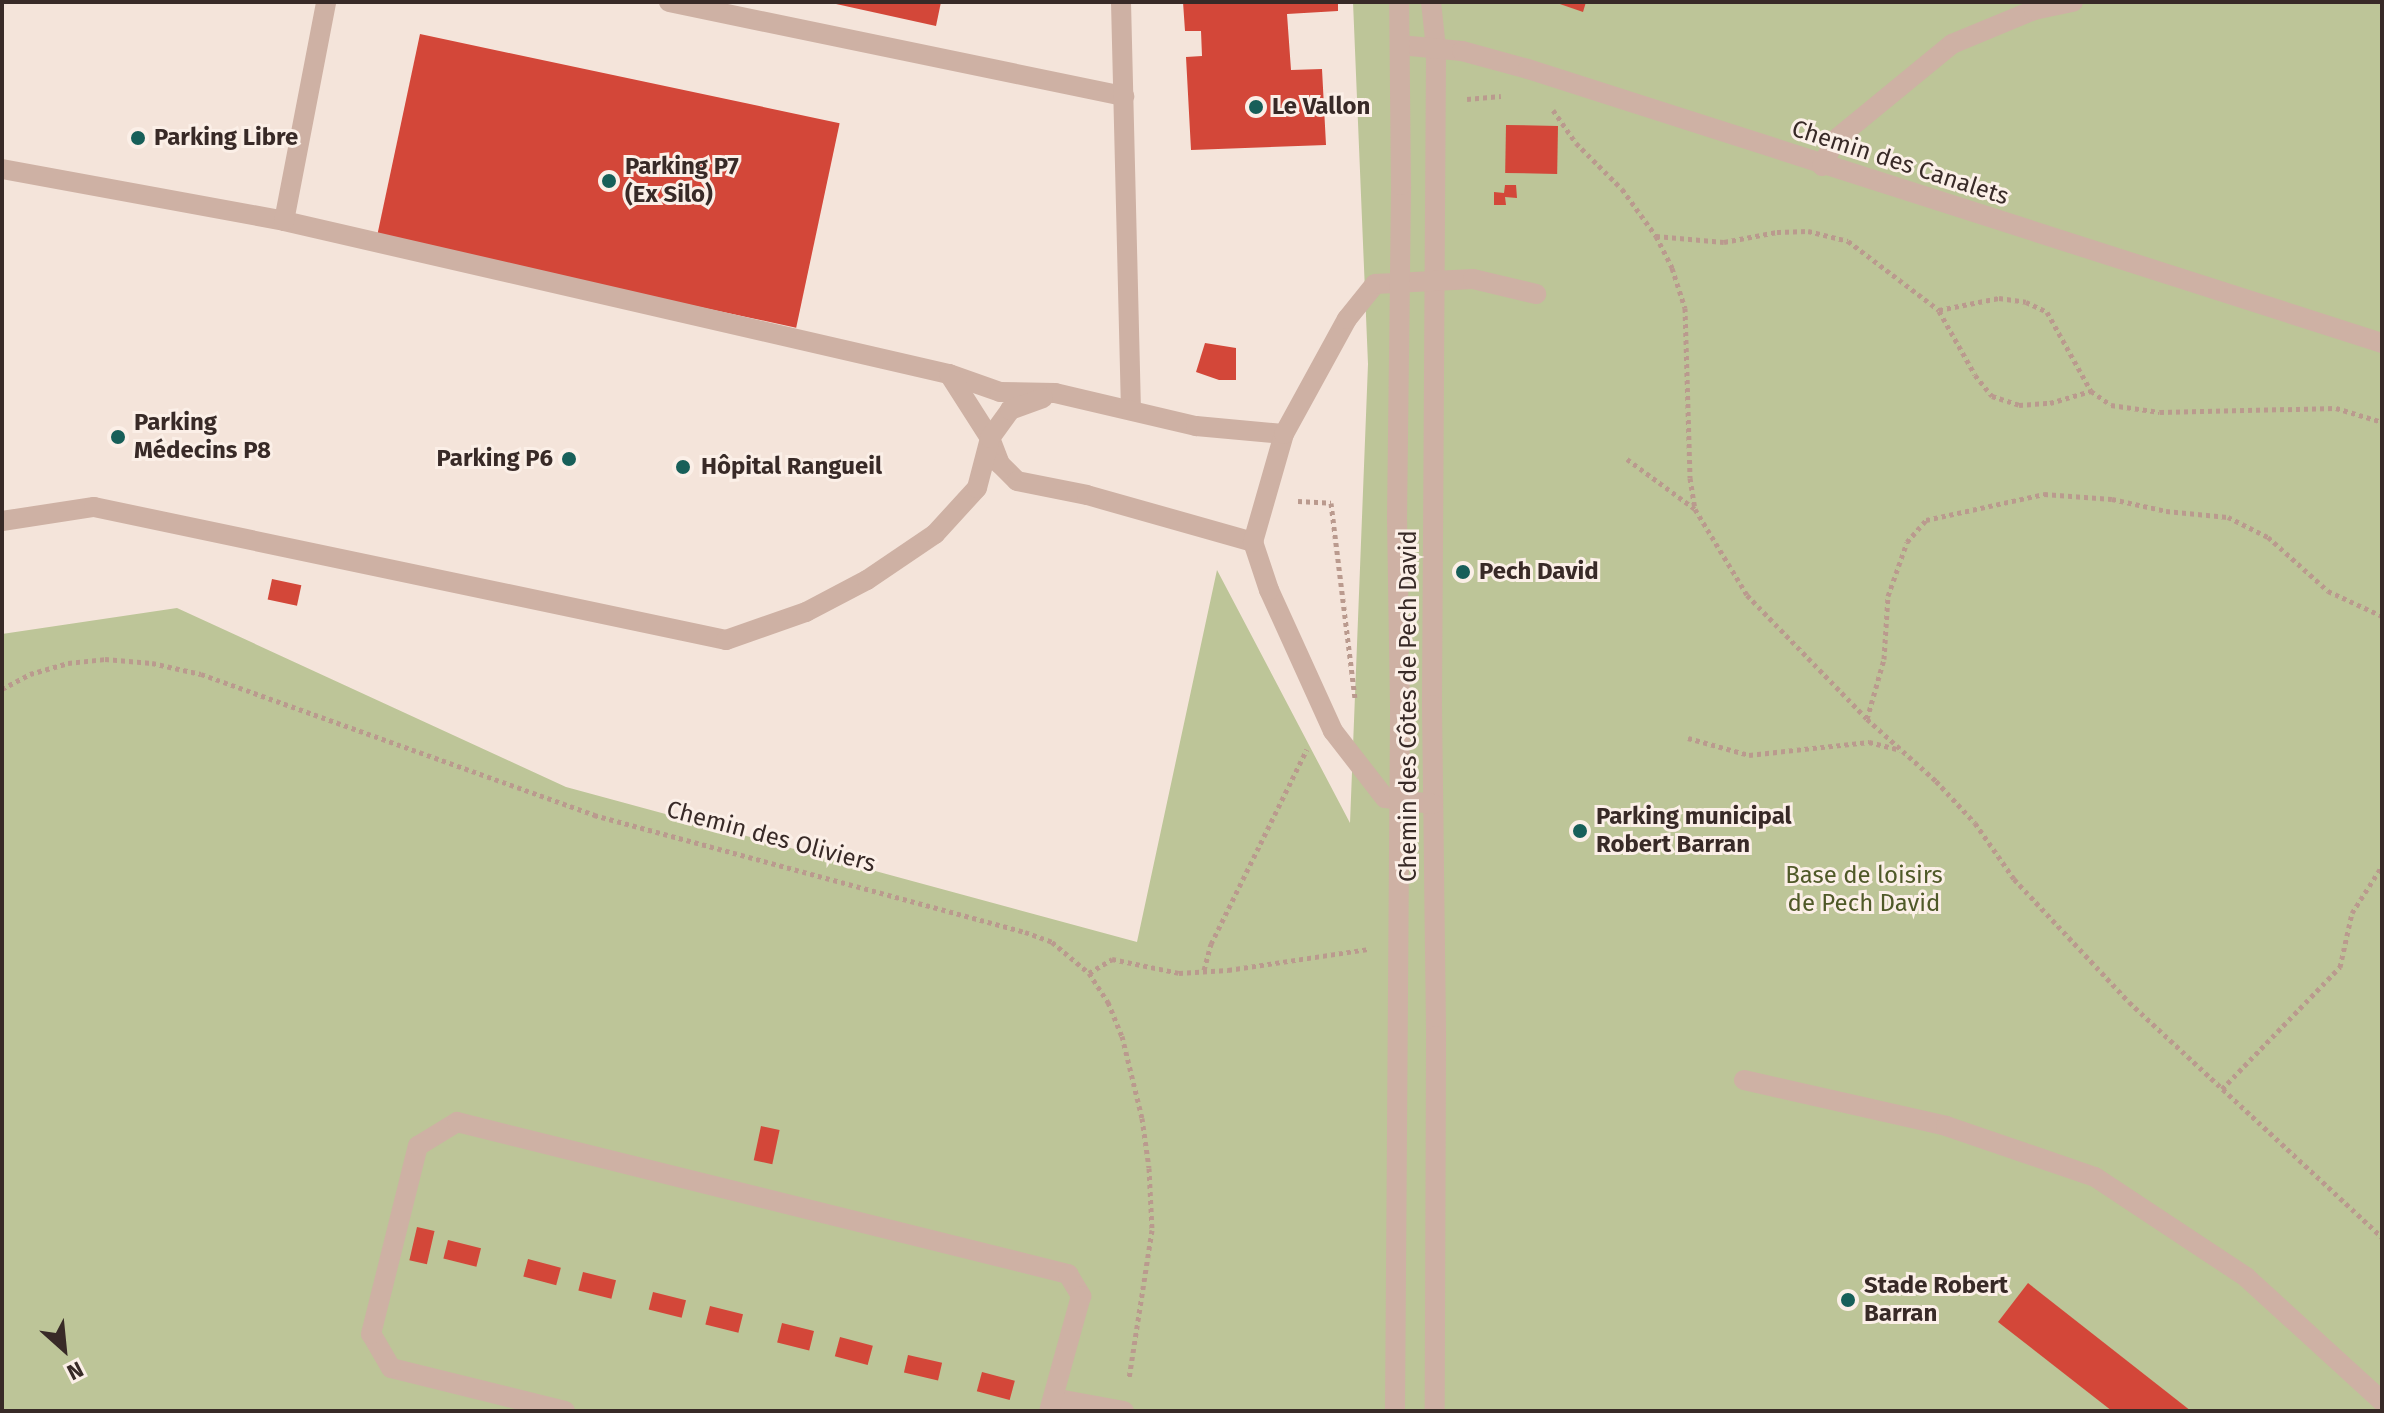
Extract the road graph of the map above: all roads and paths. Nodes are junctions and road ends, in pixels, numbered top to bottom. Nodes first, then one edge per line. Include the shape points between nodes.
1 (326, 2) edge
2 (669, 2) edge
3 (1121, 2) edge
4 (1399, 2) edge
5 (1431, 2) edge
6 (2073, 2) edge
7 (1400, 45) junction
8 (1436, 48) junction
9 (1124, 96) junction
10 (1551, 103) dead end
11 (1822, 166) junction
12 (2, 169) edge
13 (284, 221) junction
14 (1656, 236) junction
15 (1436, 281) junction
16 (1400, 282) junction
17 (1536, 294) dead end
18 (1939, 310) junction
19 (2382, 343) edge
20 (949, 374) junction
21 (2091, 391) junction
22 (1055, 393) junction
23 (1131, 408) junction
24 (2382, 422) edge
25 (1284, 434) junction
26 (990, 438) junction
27 (1627, 459) dead end
28 (1265, 498) junction
29 (1695, 509) junction
30 (2, 521) edge
31 (1253, 542) junction
32 (2382, 616) edge
33 (2, 689) edge
34 (1355, 702) dead end
35 (1867, 719) junction
36 (1688, 738) dead end
37 (1312, 741) dead end
38 (1901, 750) junction
39 (1398, 800) junction
40 (1433, 804) junction
41 (2382, 866) edge
42 (1381, 947) dead end
43 (1204, 970) junction
44 (1089, 973) junction
45 (1744, 1080) dead end
46 (2222, 1089) junction
47 (2382, 1237) edge
48 (2382, 1401) edge
49 (1051, 1405) edge
50 (565, 1411) edge
51 (1124, 1411) edge
52 (1395, 1411) edge
53 (1435, 1411) edge

1 - 13 street
2 - 9 street
3 - 9 street
4 - 7 street, Chemin des Côtes de Pech David
5 - 8 street, Chemin des Côtes de Pech David
6 - 11 street via 2034,10 1952,44 1835,140
7 - 8 street, Chemin des Canalets
7 - 16 street, Chemin des Côtes de Pech David
8 - 11 street, Chemin des Canalets via 1528,69
8 - 15 street, Chemin des Côtes de Pech David
9 - 23 street
10 - 14 path via 1558,121 1622,189
11 - 19 street, Chemin des Canalets
12 - 13 street
13 - 20 street
14 - 18 path via 1724,242 1808,231 1848,241
14 - 29 path via 1685,308
15 - 16 street
15 - 17 street via 1473,279
15 - 40 street, Chemin des Côtes de Pech David
16 - 25 street via 1375,284 1347,319
16 - 39 street, Chemin des Côtes de Pech David
18 - 21 path via 1999,298 2047,312
18 - 21 path via 1992,396 2019,405
20 - 22 street via 1000,392
20 - 26 street
21 - 24 path via 2111,405 2160,412 2336,408
22 - 23 street
22 - 26 street via 1010,410
23 - 25 street via 1196,426
25 - 28 street
26 - 30 street via 977,488 935,534 867,580 806,612 726,640 94,507
26 - 31 street via 1000,464 1017,481
27 - 29 path
28 - 31 street
28 - 34 path via 1331,503
29 - 35 path via 1747,595
31 - 39 street via 1333,731 1385,798
32 - 35 path via 2328,591 2268,537 2228,517 2044,494 1926,520 1907,542 1888,596 1884,659
33 - 44 path, Chemin des Oliviers via 43,670 105,659 201,674 594,815 1025,932 1071,955
35 - 38 path
36 - 38 path via 1749,755 1869,742
37 - 43 path via 1211,944
38 - 46 path via 1975,823 2014,879 2129,1002
39 - 40 street
39 - 52 street, Chemin des Côtes de Pech David
40 - 53 street, Chemin des Côtes de Pech David
41 - 46 path via 2352,913 2340,967
42 - 43 path
43 - 44 path via 1179,973 1112,959
44 - 51 path, Chemin des Oliviers via 1122,1036 1149,1168 1152,1230
45 - 48 street via 1946,1126 2095,1177 2246,1277
46 - 47 path
49 - 50 street via 1081,1296 1068,1274 457,1122 418,1146 371,1334 391,1368
49 - 51 street

